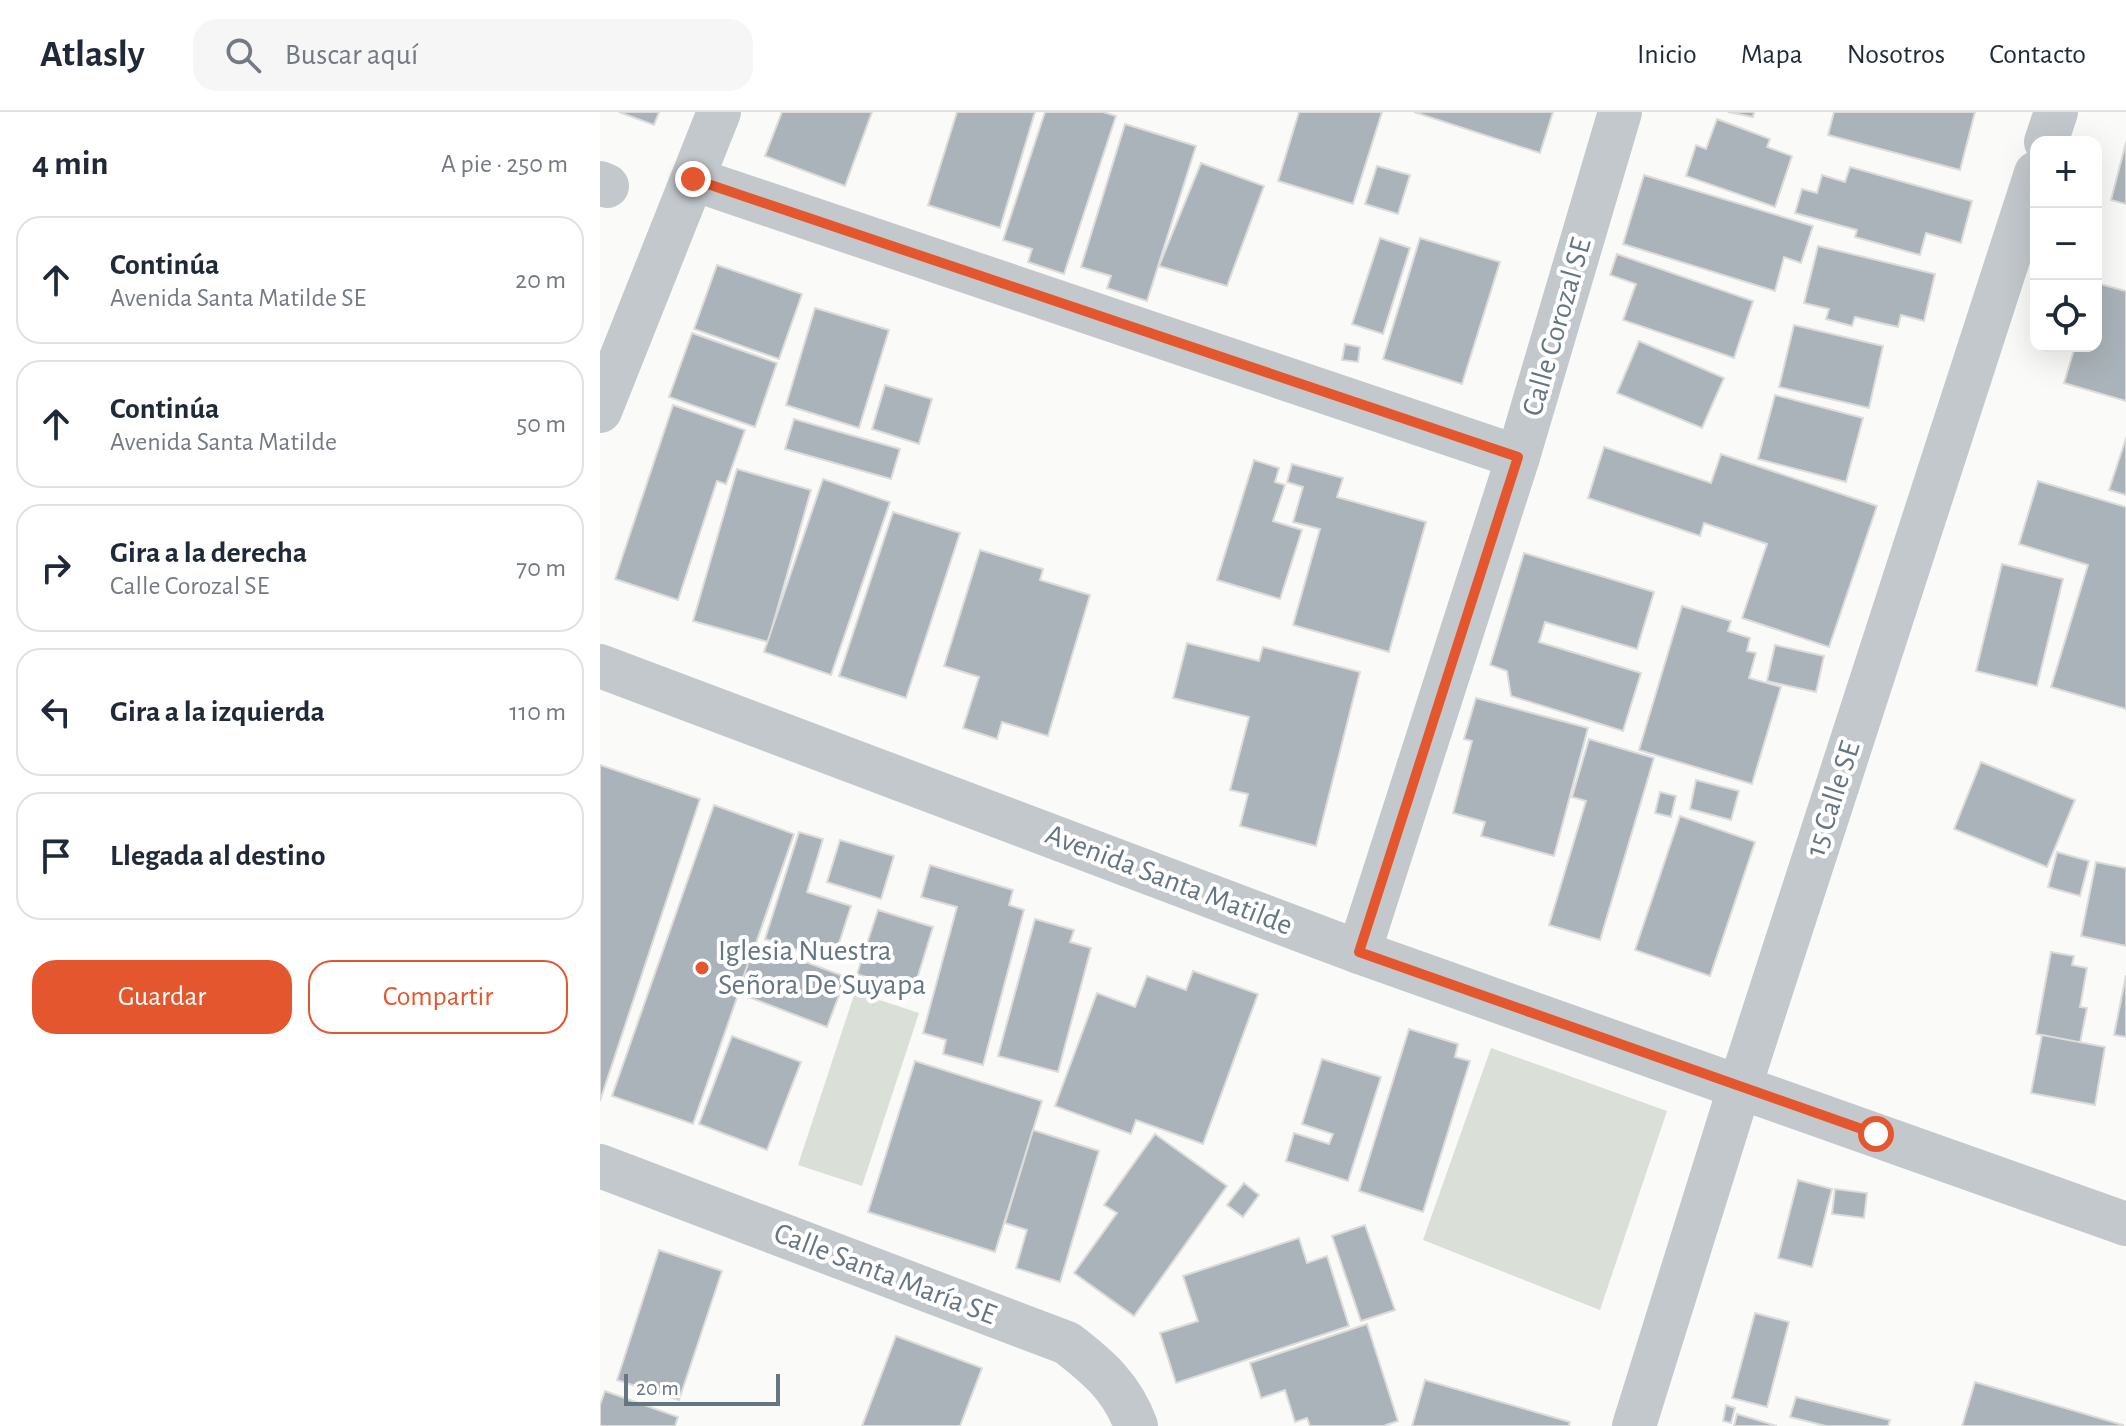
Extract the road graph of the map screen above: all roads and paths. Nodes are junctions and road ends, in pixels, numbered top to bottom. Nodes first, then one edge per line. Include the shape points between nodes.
1 (719, 112) edge
2 (1620, 112) edge
3 (2056, 112) edge
4 (2048, 136) edge
5 (693, 179) junction
6 (2030, 192) edge
7 (600, 411) edge
8 (1518, 457) junction
9 (600, 666) edge
10 (1359, 952) junction
11 (1740, 1086) junction
12 (600, 1166) edge
13 (2126, 1224) edge
14 (1136, 1426) edge
15 (1634, 1426) edge

1 - 5 street
2 - 8 street, Calle Corozal SE
3 - 4 street
5 - 7 street
5 - 8 street
6 - 11 street, 15 Calle SE
8 - 10 street, Calle Corozal SE
9 - 10 street, Avenida Santa Matilde
10 - 11 street, Avenida Santa Matilde
11 - 13 street, Avenida Santa Matilde
11 - 15 street, 15 Calle SE
12 - 14 street, Calle Santa María SE via 1067,1343 1104,1372

